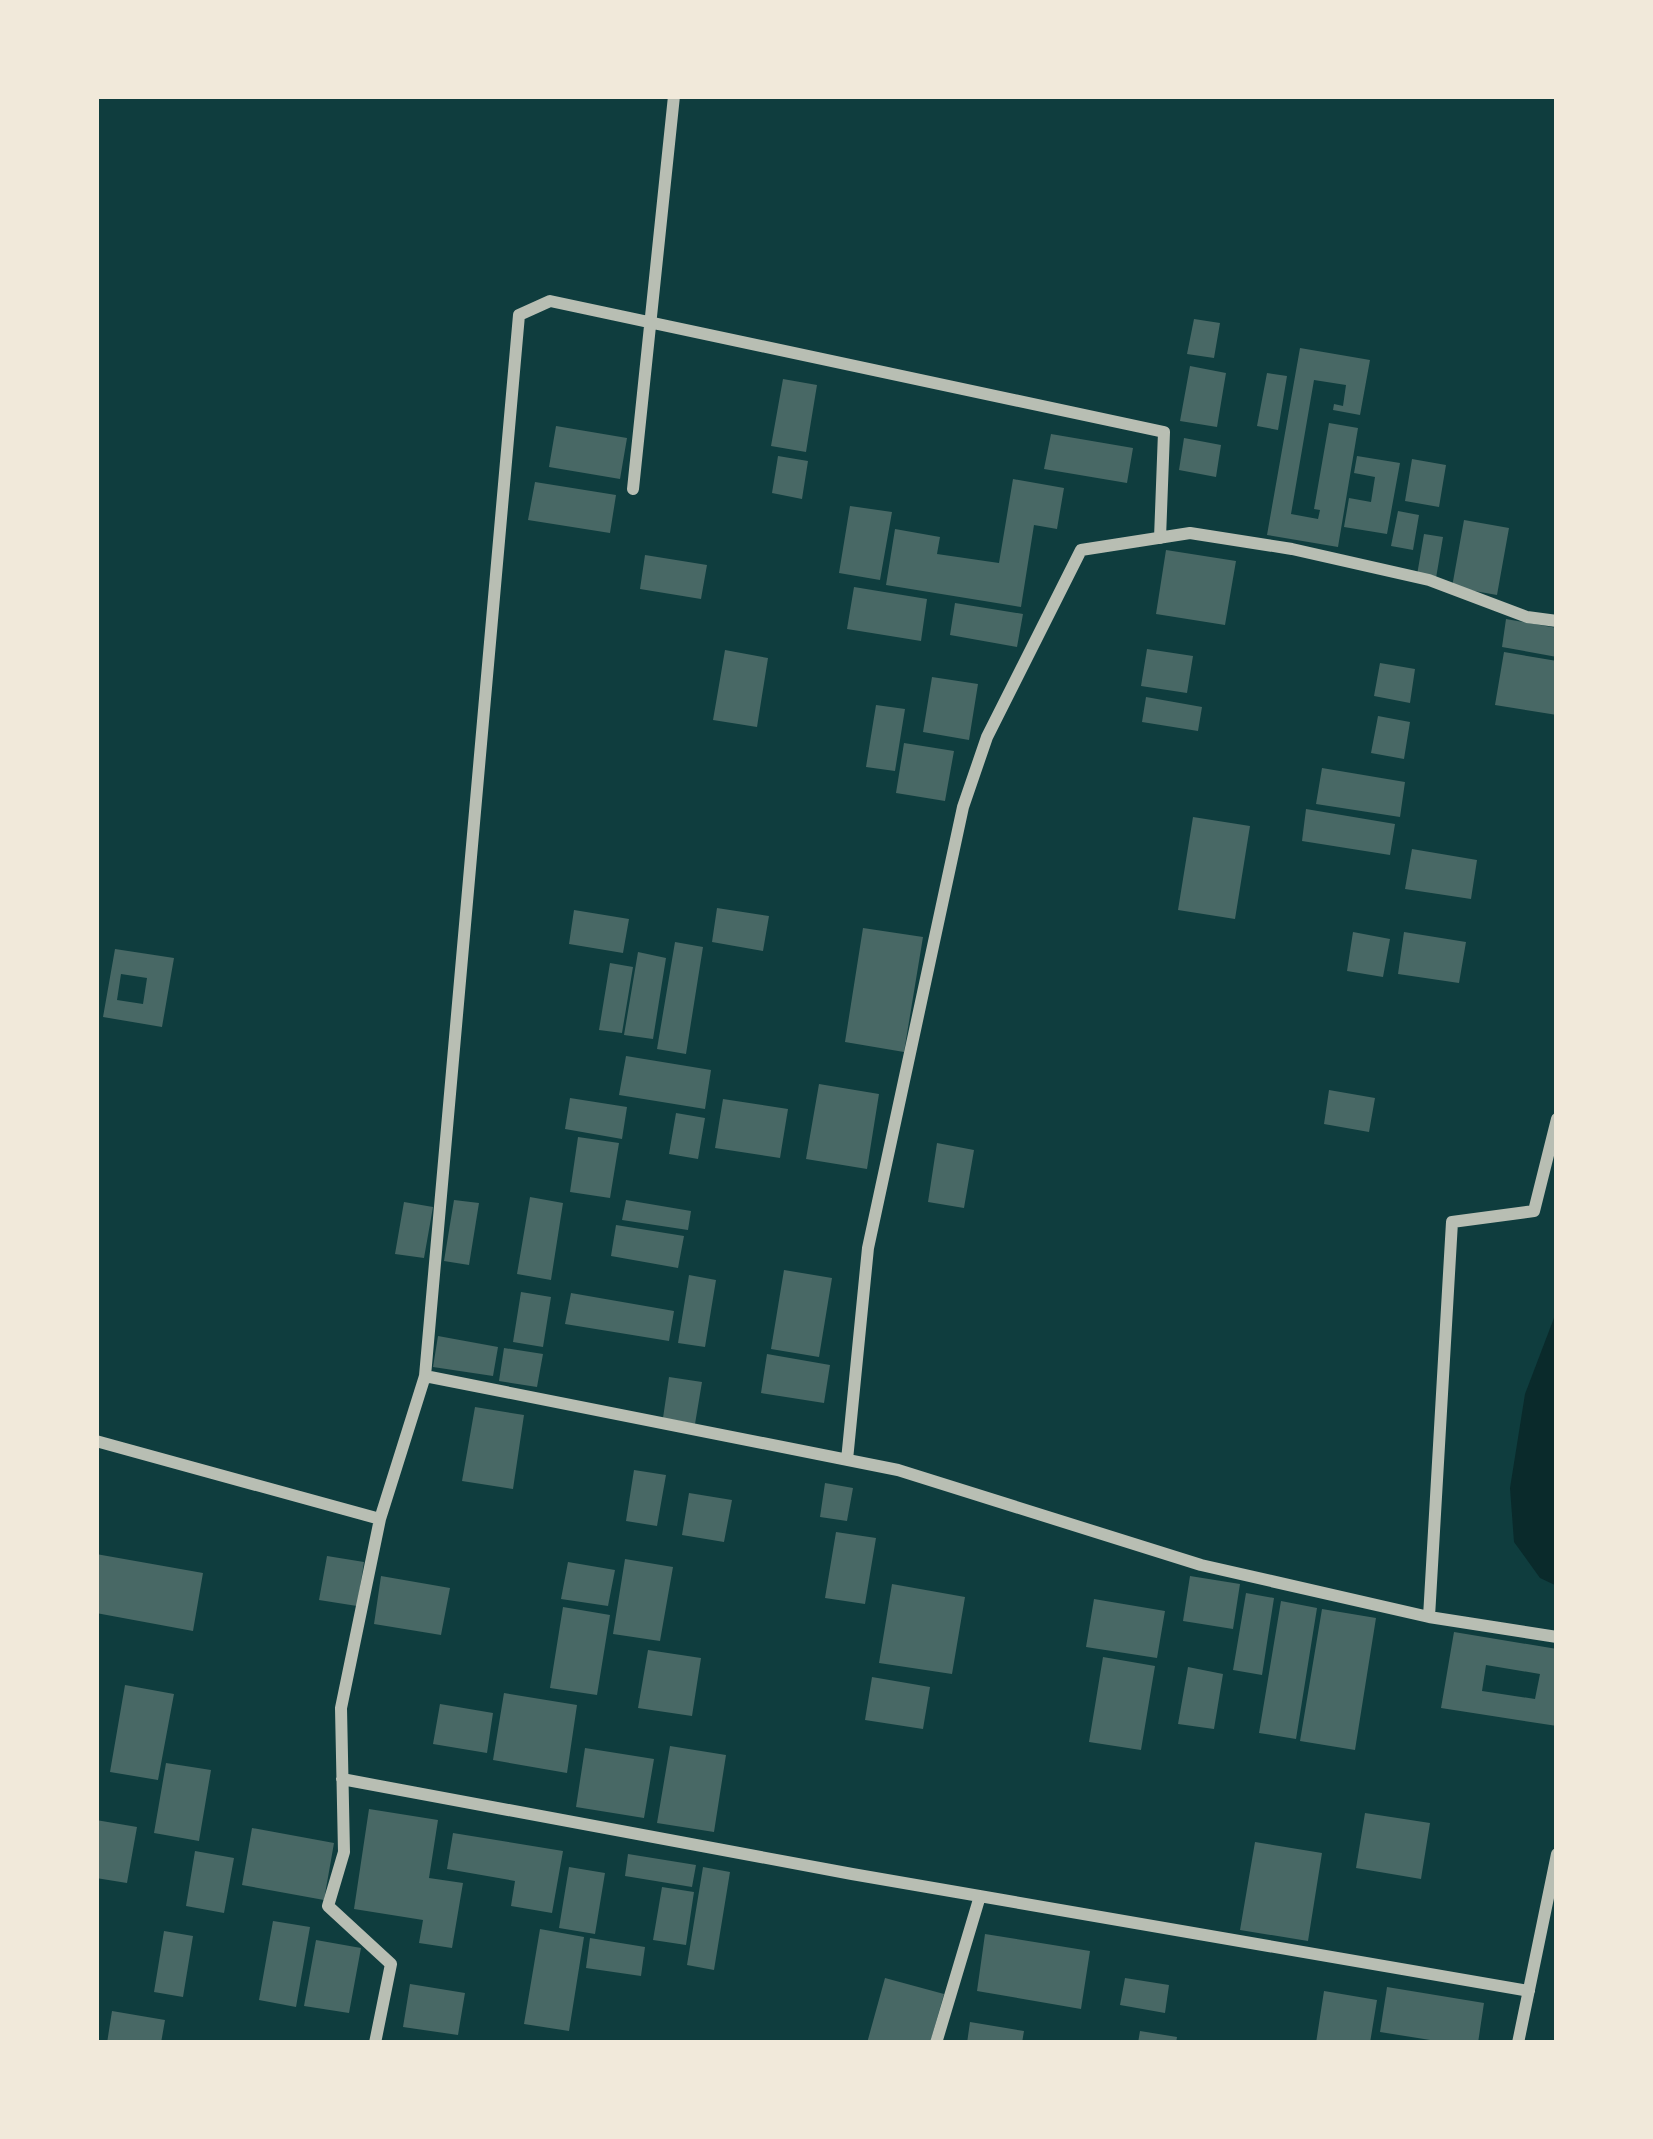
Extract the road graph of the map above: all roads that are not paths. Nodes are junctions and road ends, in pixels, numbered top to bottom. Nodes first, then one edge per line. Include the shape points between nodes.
1 (674, 96) edge
2 (650, 324) junction
3 (633, 489) dead end
4 (1160, 538) junction
5 (1557, 621) edge
6 (1557, 1120) edge
7 (425, 1376) junction
8 (96, 1441) edge
9 (847, 1460) junction
10 (380, 1519) junction
11 (1429, 1616) junction
12 (1557, 1636) edge
13 (343, 1779) junction
14 (1557, 1854) edge
15 (980, 1896) junction
16 (1528, 1991) junction
17 (375, 2043) edge
18 (936, 2043) edge
19 (1518, 2043) edge

1 - 2 street
2 - 3 street
2 - 4 street via 1164,432
2 - 7 street via 550,301 519,315
4 - 5 street via 1190,533 1292,549 1429,580
4 - 9 street via 1081,550 987,737 963,807 868,1248
6 - 11 street via 1534,1211 1452,1222
7 - 9 street
7 - 10 street
8 - 10 street
9 - 11 street via 1201,1565
10 - 13 street via 341,1708
11 - 12 street
13 - 15 street
13 - 17 street via 344,1852 328,1906 392,1964
14 - 16 street
15 - 16 street
15 - 18 street
16 - 19 street

